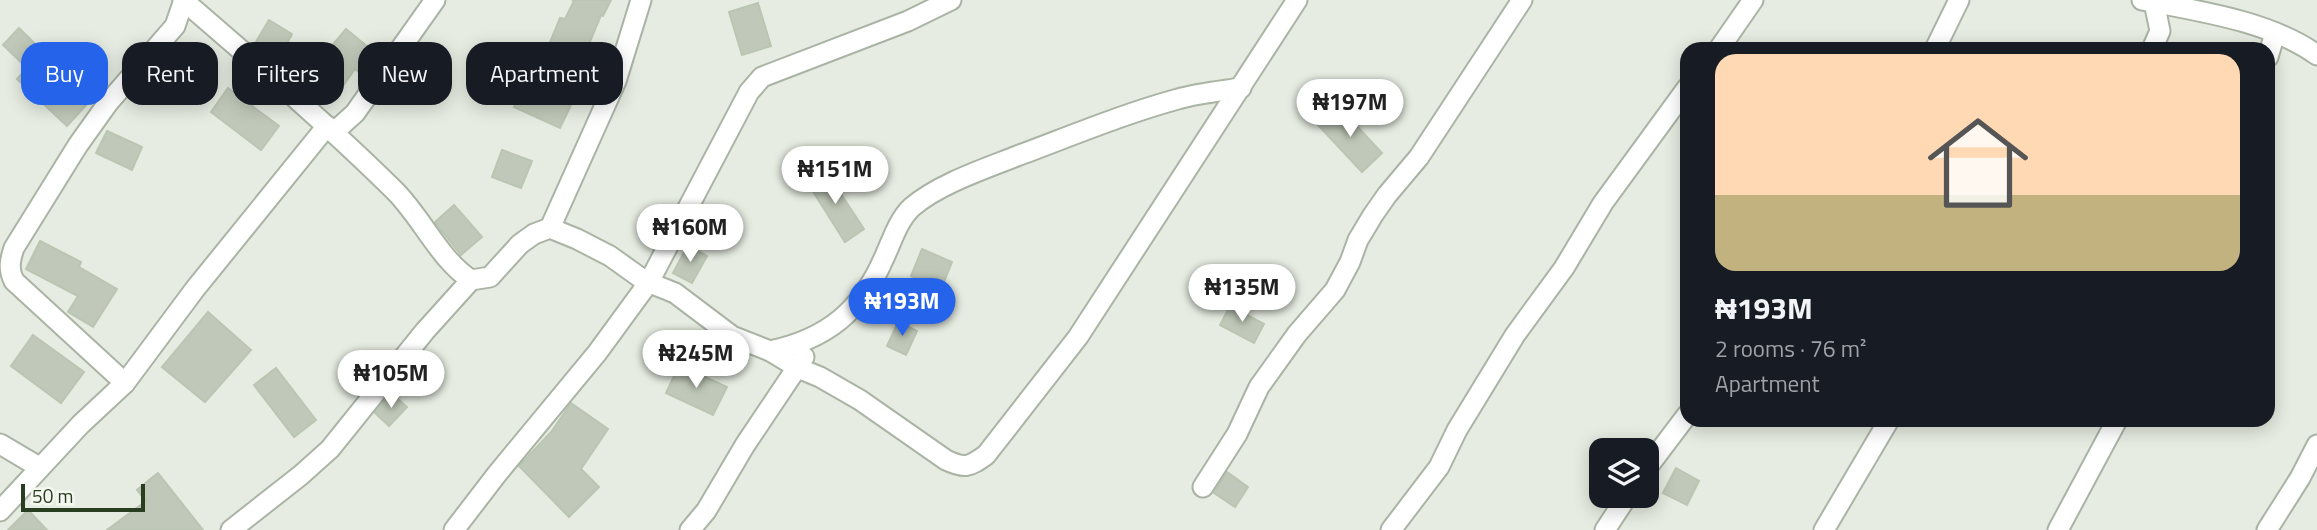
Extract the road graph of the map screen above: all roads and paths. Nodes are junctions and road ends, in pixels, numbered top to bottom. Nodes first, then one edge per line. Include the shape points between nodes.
1 (435, 0) edge
2 (641, 0) edge
3 (951, 0) edge
4 (1297, 0) edge
5 (1522, 0) edge
6 (1753, 0) edge
7 (1958, 0) edge
8 (2148, 1) edge
9 (191, 2) edge
10 (2275, 33) junction
11 (1724, 42) edge
12 (1939, 42) edge
13 (2155, 42) edge
14 (2272, 42) edge
15 (2313, 48) edge
16 (1241, 88) junction
17 (1680, 98) edge
18 (331, 129) junction
19 (550, 228) junction
20 (471, 280) junction
21 (649, 282) junction
22 (814, 337) junction
23 (770, 351) junction
24 (797, 368) junction
25 (125, 383) junction
26 (1680, 424) edge
27 (1885, 427) edge
28 (2113, 427) edge
29 (0, 444) edge
30 (2317, 445) edge
31 (1659, 452) edge
32 (39, 467) junction
33 (1203, 487) dead end
34 (1619, 508) edge
35 (0, 511) edge
36 (231, 530) edge
37 (454, 530) edge
38 (690, 530) edge
39 (1391, 530) edge
40 (1605, 530) edge
41 (1824, 530) edge
42 (2058, 530) edge
43 (2267, 530) edge

1 - 18 street via 355,113
2 - 19 street via 615,81
3 - 21 street via 762,77 749,92
4 - 16 street
5 - 33 street via 1419,158 1373,215 1335,290 1259,387 1237,434
6 - 11 street
7 - 12 street
8 - 10 street
8 - 13 street via 2160,31
9 - 18 street
9 - 25 street via 78,145 14,248 10,262 10,272 22,289
10 - 14 street
10 - 15 street
16 - 22 street via 1181,98 1116,118 930,194 901,222 865,295 842,321
16 - 24 street via 1078,337 986,456 959,467 860,400
17 - 39 street via 1603,203 1564,268 1515,335 1439,467
18 - 20 street via 398,194 450,263
18 - 25 street via 195,289
19 - 20 street via 520,244 490,276
19 - 21 street via 610,256
20 - 36 street via 330,449
21 - 23 street via 675,293 732,336
21 - 37 street
22 - 23 street
22 - 24 street
23 - 24 street
24 - 38 street
25 - 32 street
26 - 31 street
27 - 41 street
28 - 42 street
29 - 32 street
30 - 43 street
32 - 35 street
34 - 40 street

